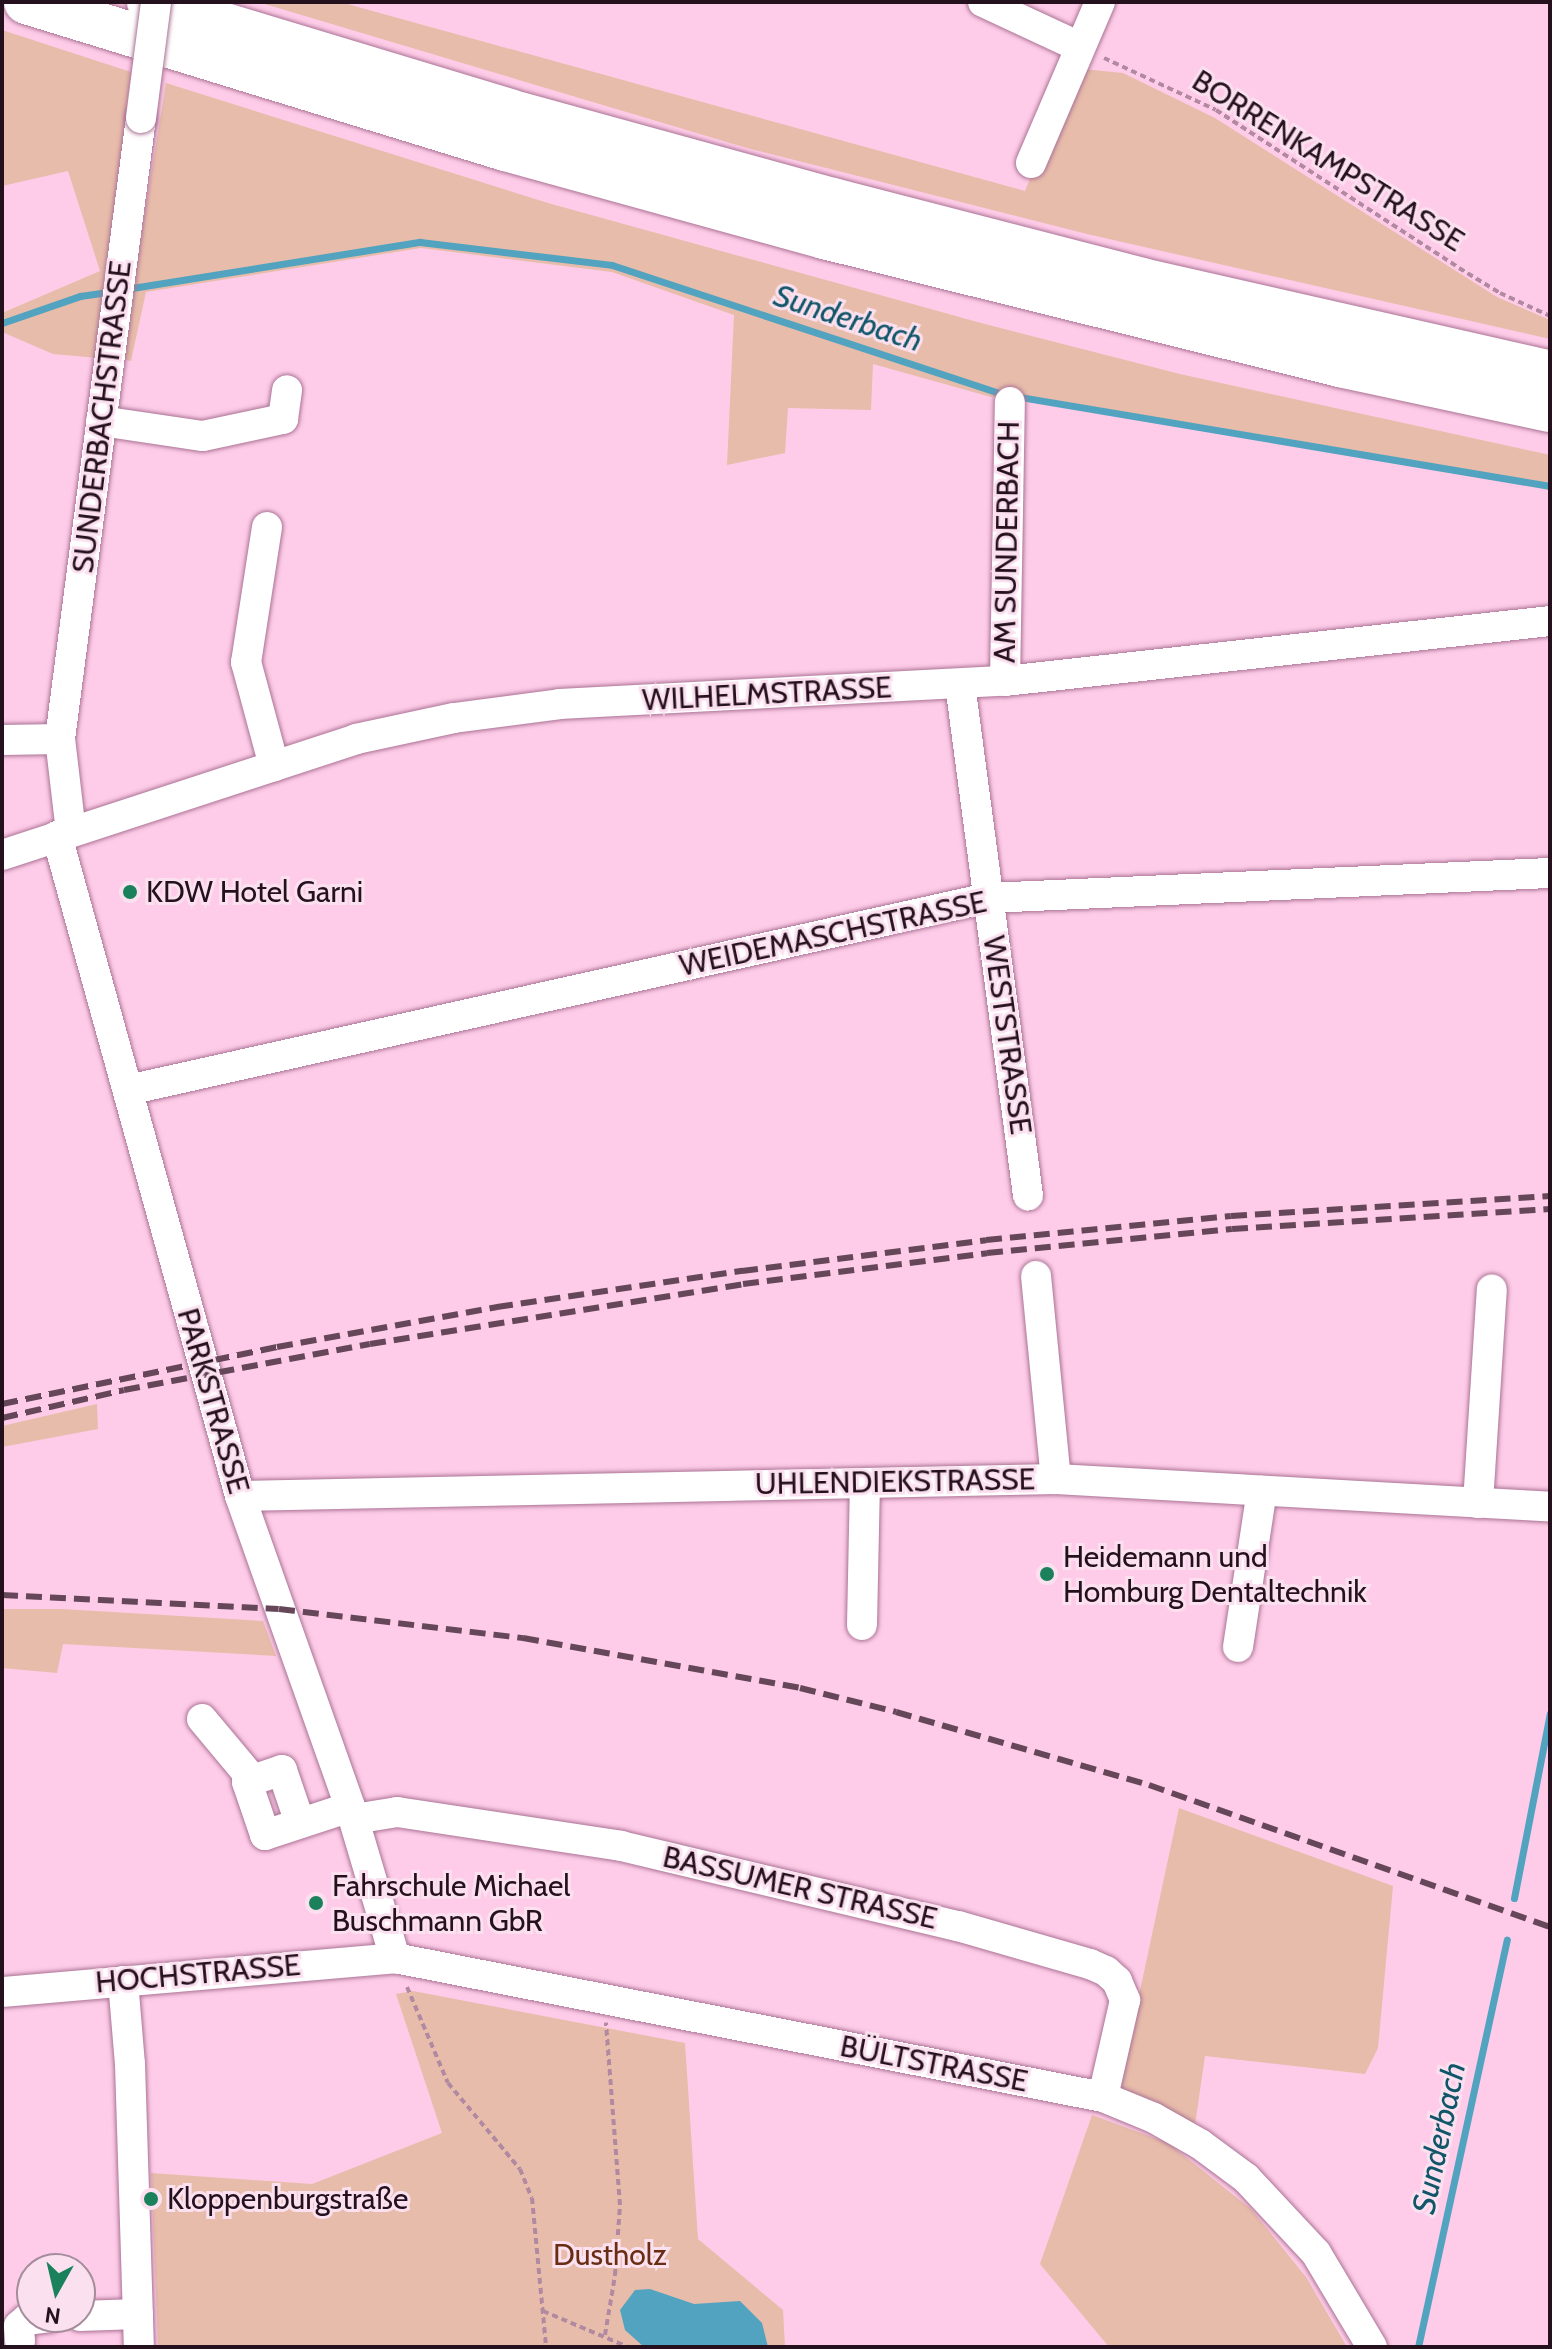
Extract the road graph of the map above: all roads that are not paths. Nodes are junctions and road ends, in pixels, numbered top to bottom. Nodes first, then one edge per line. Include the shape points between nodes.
1 (26, 2) edge
2 (149, 2) edge
3 (156, 2) edge
4 (983, 2) edge
5 (1100, 2) edge
6 (1080, 47) junction
7 (1031, 163) dead end
8 (1550, 373) edge
9 (287, 390) dead end
10 (1010, 402) dead end
11 (1550, 410) edge
12 (101, 421) junction
13 (267, 527) dead end
14 (1550, 621) edge
15 (1005, 681) junction
16 (960, 684) junction
17 (60, 739) junction
18 (2, 740) edge
19 (274, 766) junction
20 (64, 834) junction
21 (2, 855) edge
22 (1550, 873) edge
23 (988, 898) junction
24 (128, 1090) junction
25 (1028, 1196) dead end
26 (1036, 1276) dead end
27 (1492, 1289) dead end
28 (1056, 1479) junction
29 (865, 1483) junction
30 (1262, 1491) junction
31 (240, 1496) junction
32 (1478, 1503) junction
33 (1550, 1507) edge
34 (862, 1625) dead end
35 (1238, 1647) dead end
36 (202, 1719) dead end
37 (352, 1813) junction
38 (395, 1958) junction
39 (123, 1981) junction
40 (2, 1992) edge
41 (1103, 2097) junction
42 (138, 2314) junction
43 (96, 2315) edge
44 (19, 2333) edge
45 (20, 2341) dead end
46 (139, 2347) edge
47 (1372, 2347) edge

1 - 11 highway via 490,144 824,237 1220,337
2 - 8 highway via 609,140 833,200 1142,280
3 - 12 street, SUNDERBACHSTRASSE, bridge
4 - 6 street
5 - 6 street
6 - 7 street
9 - 12 street via 283,419 203,436
10 - 15 street, AM SUNDERBACH
12 - 17 street, SUNDERBACHSTRASSE
13 - 19 street via 246,662
14 - 15 street, WILHELMSTRASSE
15 - 16 street, WILHELMSTRASSE
16 - 19 street, WILHELMSTRASSE via 560,704 454,718 356,739
16 - 23 street, WESTSTRASSE
17 - 18 street
17 - 20 street, SUNDERBACHSTRASSE
19 - 20 street, WILHELMSTRASSE
20 - 21 street, WILHELMSTRASSE
20 - 24 street, PARKSTRASSE
22 - 23 street, WEIDEMASCHSTRASSE
23 - 24 street, WEIDEMASCHSTRASSE
23 - 25 street, WESTSTRASSE
24 - 31 street, PARKSTRASSE
26 - 28 street
27 - 32 street
28 - 29 street, UHLENDIEKSTRASSE
28 - 30 street, UHLENDIEKSTRASSE
29 - 31 street, UHLENDIEKSTRASSE
29 - 34 street
30 - 32 street, UHLENDIEKSTRASSE
30 - 35 street
31 - 37 street, PARKSTRASSE
32 - 33 street, UHLENDIEKSTRASSE
36 - 37 street, BASSUMER STRASSE via 253,1780 247,1782 265,1835
37 - 38 street, PARKSTRASSE
37 - 41 street, BASSUMER STRASSE via 397,1812 621,1846 943,1922 1090,1964 1117,1981 1125,2000
38 - 39 street, HOCHSTRASSE
38 - 41 street, BÜLTSTRASSE
39 - 40 street, HOCHSTRASSE
39 - 42 street
41 - 47 street, BÜLTSTRASSE via 1200,2144 1246,2178 1316,2253
42 - 43 street
42 - 46 street
44 - 45 street

